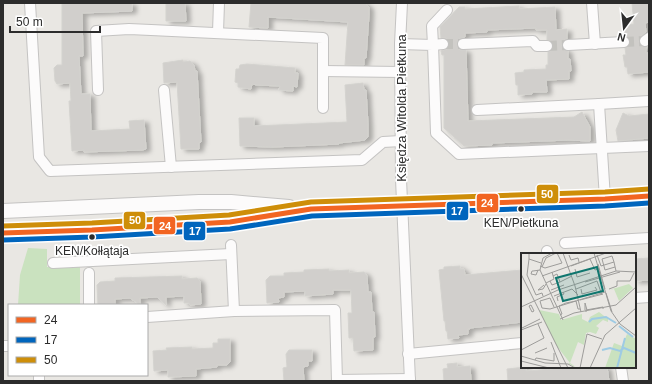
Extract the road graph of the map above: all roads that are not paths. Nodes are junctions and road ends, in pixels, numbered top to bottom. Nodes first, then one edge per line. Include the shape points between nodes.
1 (30, 3) edge
2 (219, 3) edge
3 (402, 3) edge
4 (592, 3) edge
5 (447, 10) dead end
6 (218, 32) junction
7 (624, 42) tunnel mouth
8 (400, 44) junction
9 (438, 44) junction
10 (463, 44) tunnel mouth
11 (595, 44) junction
12 (568, 45) tunnel mouth
13 (547, 46) tunnel mouth
14 (323, 71) junction
15 (400, 72) junction
16 (98, 90) dead end
17 (164, 90) dead end
18 (649, 101) edge
19 (600, 104) junction
20 (323, 108) dead end
21 (477, 110) dead end
22 (401, 141) junction
23 (649, 146) edge
24 (601, 149) junction
25 (171, 167) junction
26 (649, 196) edge
27 (605, 199) junction
28 (403, 206) junction
29 (311, 209) junction
30 (3, 211) edge
31 (3, 233) edge
32 (649, 238) edge
33 (565, 243) dead end
34 (53, 263) dead end
35 (89, 273) dead end
36 (649, 297) edge
37 (636, 298) edge
38 (89, 304) edge
39 (234, 312) junction
40 (148, 317) edge
41 (521, 343) edge
42 (408, 354) junction
43 (621, 368) edge
44 (410, 380) edge
45 (337, 381) edge
46 (623, 381) edge

1 - 25 street via 39,157 50,171
2 - 6 street
3 - 8 street, Księdza Witolda Pietkuna
4 - 11 street
5 - 9 street via 432,26
6 - 14 street via 323,38
6 - 16 street via 129,29 96,31
7 - 11 street
8 - 9 street
8 - 15 street, Księdza Witolda Pietkuna
9 - 24 street via 436,133 459,154
10 - 13 street via 533,41 537,46
11 - 12 street
14 - 15 street
14 - 20 street
15 - 22 street, Księdza Witolda Pietkuna
17 - 25 street
18 - 19 street
19 - 21 street
19 - 24 street
22 - 25 street via 383,142 362,160
22 - 28 street, Księdza Witolda Pietkuna
23 - 24 street
24 - 27 street
26 - 27 street
27 - 28 street
28 - 29 street
28 - 42 street, Księdza Witolda Pietkuna
29 - 30 street via 199,202
29 - 31 street via 230,222
32 - 33 street
34 - 39 street via 231,250
35 - 38 street
36 - 37 street
39 - 40 street
39 - 45 street via 335,310
41 - 42 street
42 - 44 street, Księdza Witolda Pietkuna
43 - 46 street
44 - 45 street

